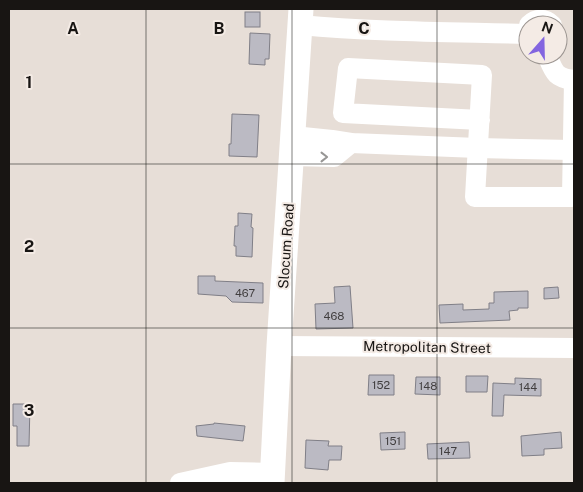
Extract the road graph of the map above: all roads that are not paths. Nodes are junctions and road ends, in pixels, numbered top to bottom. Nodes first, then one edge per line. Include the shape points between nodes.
1 (300, 17) edge
2 (518, 27) edge
3 (551, 65) edge
4 (574, 80) edge
5 (480, 120) junction
6 (293, 146) junction
7 (478, 148) junction
8 (572, 150) junction
9 (280, 346) junction
10 (574, 348) edge
11 (273, 478) edge
12 (180, 483) edge

1 - 2 street via 329,28 408,31
1 - 6 main road, Slocum Road
3 - 4 street via 562,79
4 - 8 street
5 - 5 street via 482,75 348,68 343,113
5 - 7 street
6 - 7 street via 334,157 351,143
6 - 9 main road, Slocum Road
7 - 8 street
7 - 8 street via 474,197 572,198
9 - 10 street, Metropolitan Street
9 - 11 main road, Slocum Road
11 - 12 street via 230,472

